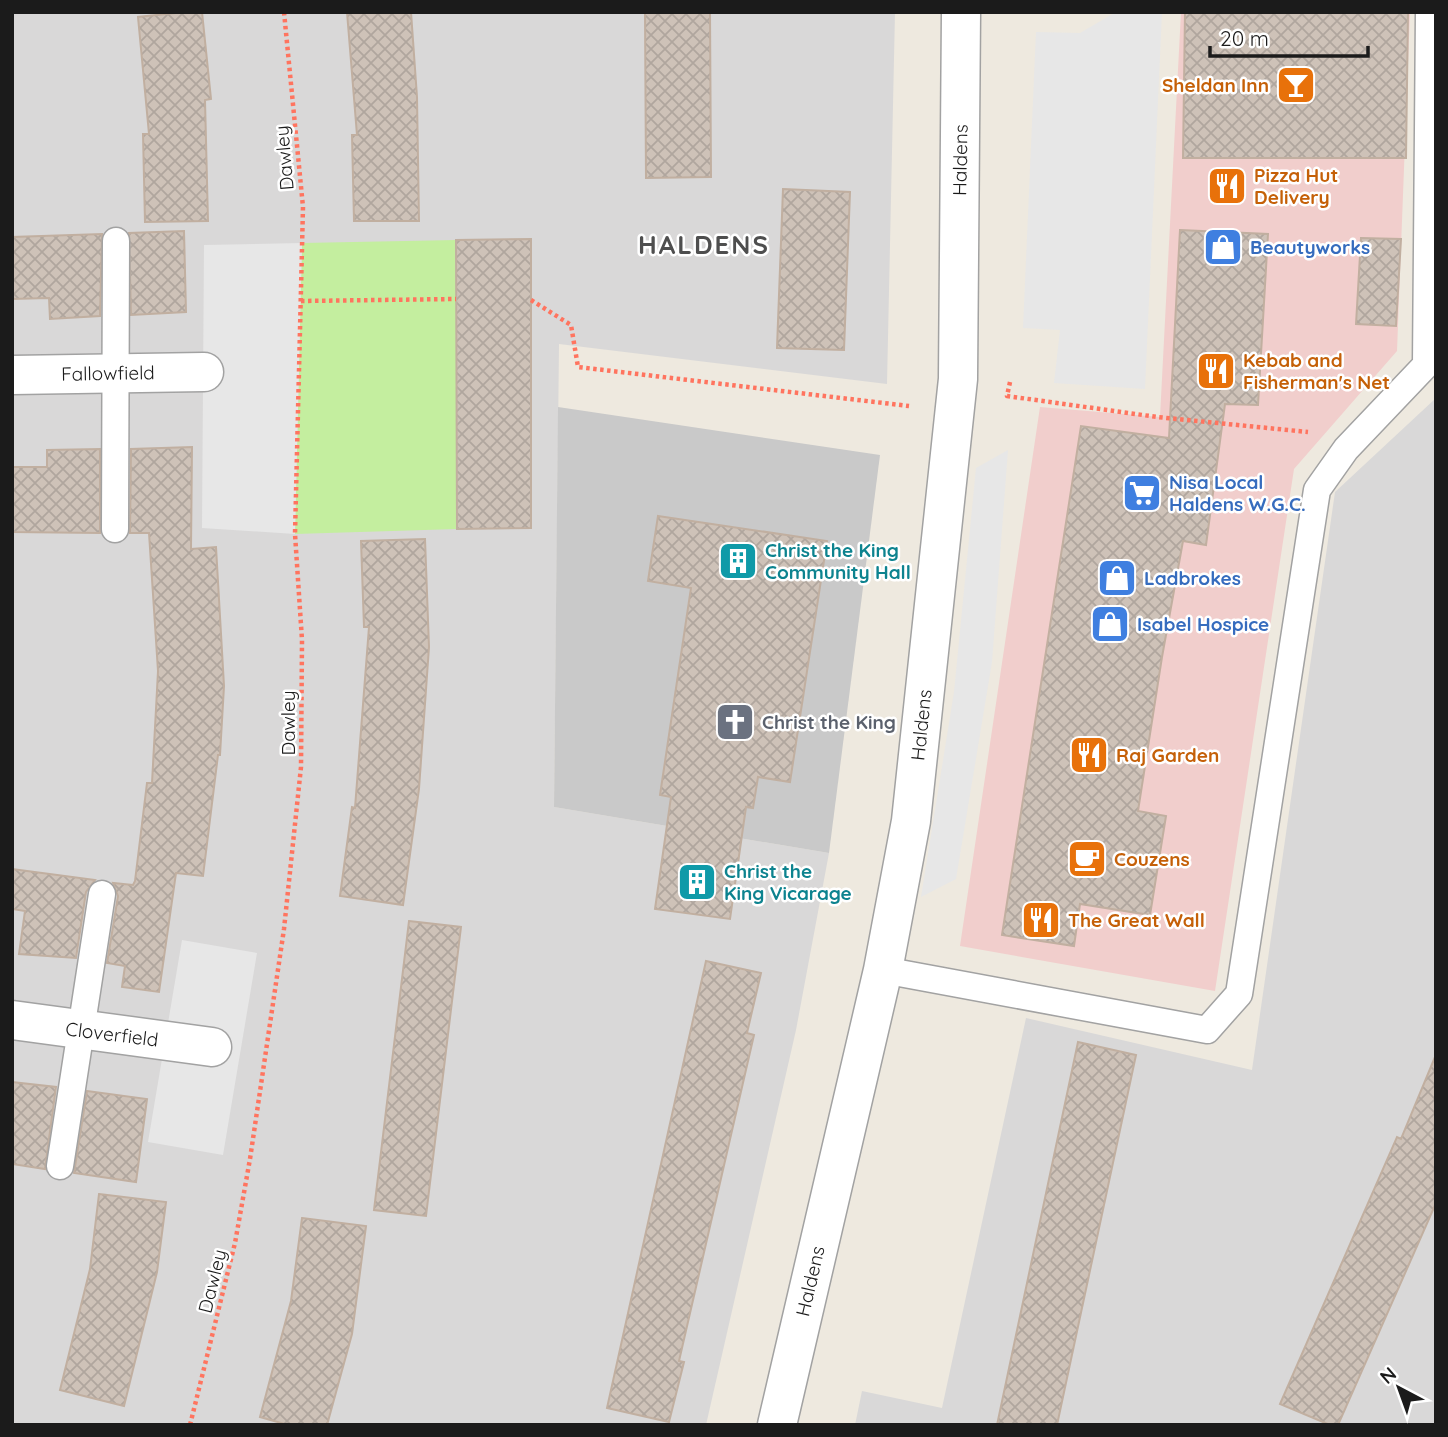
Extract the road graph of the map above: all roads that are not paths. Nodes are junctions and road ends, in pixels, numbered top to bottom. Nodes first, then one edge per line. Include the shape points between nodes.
1 (961, 12) edge
2 (1429, 12) edge
3 (116, 241) dead end
4 (204, 372) dead end
5 (115, 373) junction
6 (12, 375) edge
7 (115, 529) dead end
8 (102, 894) dead end
9 (883, 970) junction
10 (12, 1020) edge
11 (83, 1030) junction
12 (212, 1046) dead end
13 (60, 1166) dead end
14 (777, 1425) edge

1 - 9 street, Haldens via 958,379 911,821
2 - 9 lane via 1426,365 1346,449 1317,490 1239,994 1207,1030
3 - 5 lane
4 - 5 street, Fallowfield
5 - 6 street, Fallowfield
5 - 7 lane
8 - 11 lane
9 - 14 street, Haldens
10 - 11 street, Cloverfield
11 - 12 street, Cloverfield
11 - 13 lane

